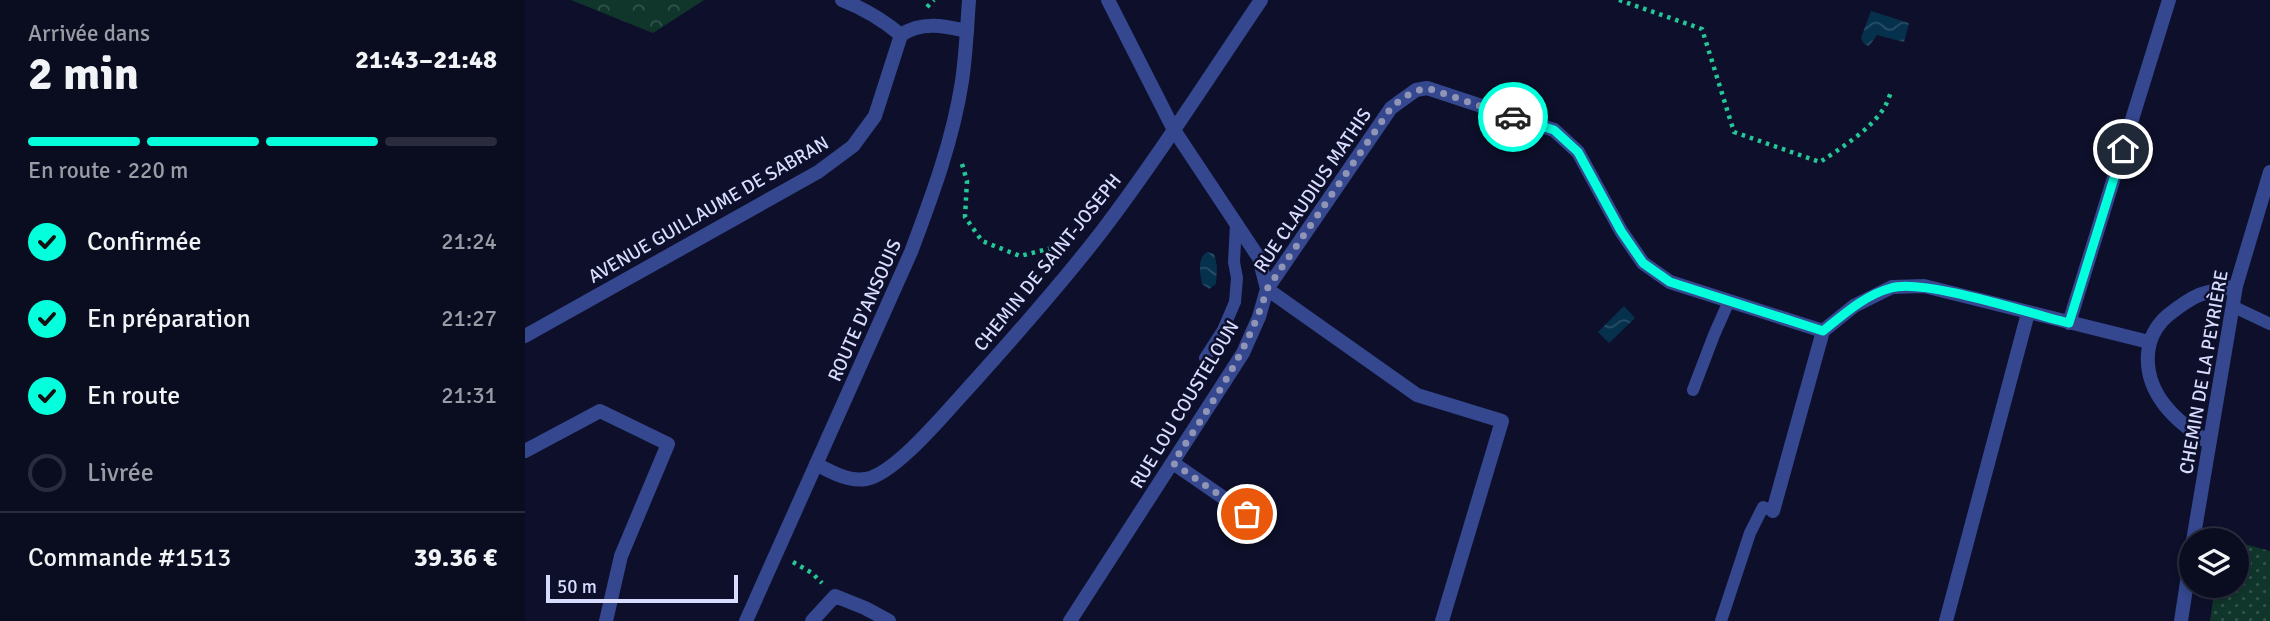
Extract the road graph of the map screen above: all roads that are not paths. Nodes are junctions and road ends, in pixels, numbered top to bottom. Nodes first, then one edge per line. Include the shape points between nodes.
1 (842, 0) edge
2 (968, 0) edge
3 (1108, 0) edge
4 (1261, 0) edge
5 (2169, 0) edge
6 (967, 31) junction
7 (901, 35) junction
8 (1174, 130) junction
9 (2270, 172) edge
10 (1236, 223) junction
11 (2236, 286) junction
12 (1267, 289) junction
13 (1729, 301) junction
14 (2232, 306) junction
15 (2028, 313) junction
16 (2069, 323) junction
17 (2270, 324) edge
18 (1823, 331) junction
19 (525, 336) edge
20 (2149, 342) junction
21 (1205, 358) dead end
22 (1693, 390) dead end
23 (2209, 443) junction
24 (525, 451) edge
25 (1173, 463) junction
26 (816, 464) junction
27 (1773, 511) joint
28 (1266, 527) dead end
29 (2195, 528) edge
30 (2185, 598) edge
31 (605, 621) edge
32 (746, 621) edge
33 (812, 621) edge
34 (889, 621) edge
35 (1070, 621) edge
36 (1442, 621) edge
37 (1721, 621) edge
38 (1946, 621) edge
39 (2181, 621) edge

1 - 7 street via 883,20
2 - 6 street, ROUTE D'ANSOUIS
3 - 8 street
4 - 8 street, CHEMIN DE SAINT-JOSEPH
5 - 16 street
6 - 7 street via 925,25
6 - 26 street, ROUTE D'ANSOUIS via 962,80 932,195
7 - 19 street, AVENUE GUILLAUME DE SABRAN via 875,116 853,146 818,172
8 - 10 street
8 - 26 street, CHEMIN DE SAINT-JOSEPH via 1101,232 923,438 881,473 866,479 847,478
9 - 11 street, CHEMIN DE LA PEYRIÈRE
10 - 12 street via 1259,258
10 - 21 lane via 1235,302
11 - 14 street, CHEMIN DE LA PEYRIÈRE
11 - 20 street via 2180,305 2160,323
12 - 13 street, RUE CLAUDIUS MATHIS via 1391,108 1416,90 1427,88 1554,130 1578,152 1643,263 1670,282
12 - 25 street, RUE LOU COUSTELOUN via 1243,353
12 - 36 street via 1417,395 1502,421
13 - 18 street, RUE CLAUDIUS MATHIS
13 - 22 lane
14 - 17 lane
14 - 23 street, CHEMIN DE LA PEYRIÈRE
15 - 16 street
15 - 18 street via 1924,286 1892,287 1854,306
15 - 38 street
16 - 20 street
18 - 27 street
20 - 23 street via 2147,367 2165,408
23 - 29 street, CHEMIN DE LA PEYRIÈRE
24 - 31 street via 600,411 668,444 621,556
25 - 28 street
25 - 35 street, RUE LOU COUSTELOUN
26 - 32 street, ROUTE D'ANSOUIS
27 - 37 lane via 1763,507 1750,533
30 - 39 street
33 - 34 street via 835,596

